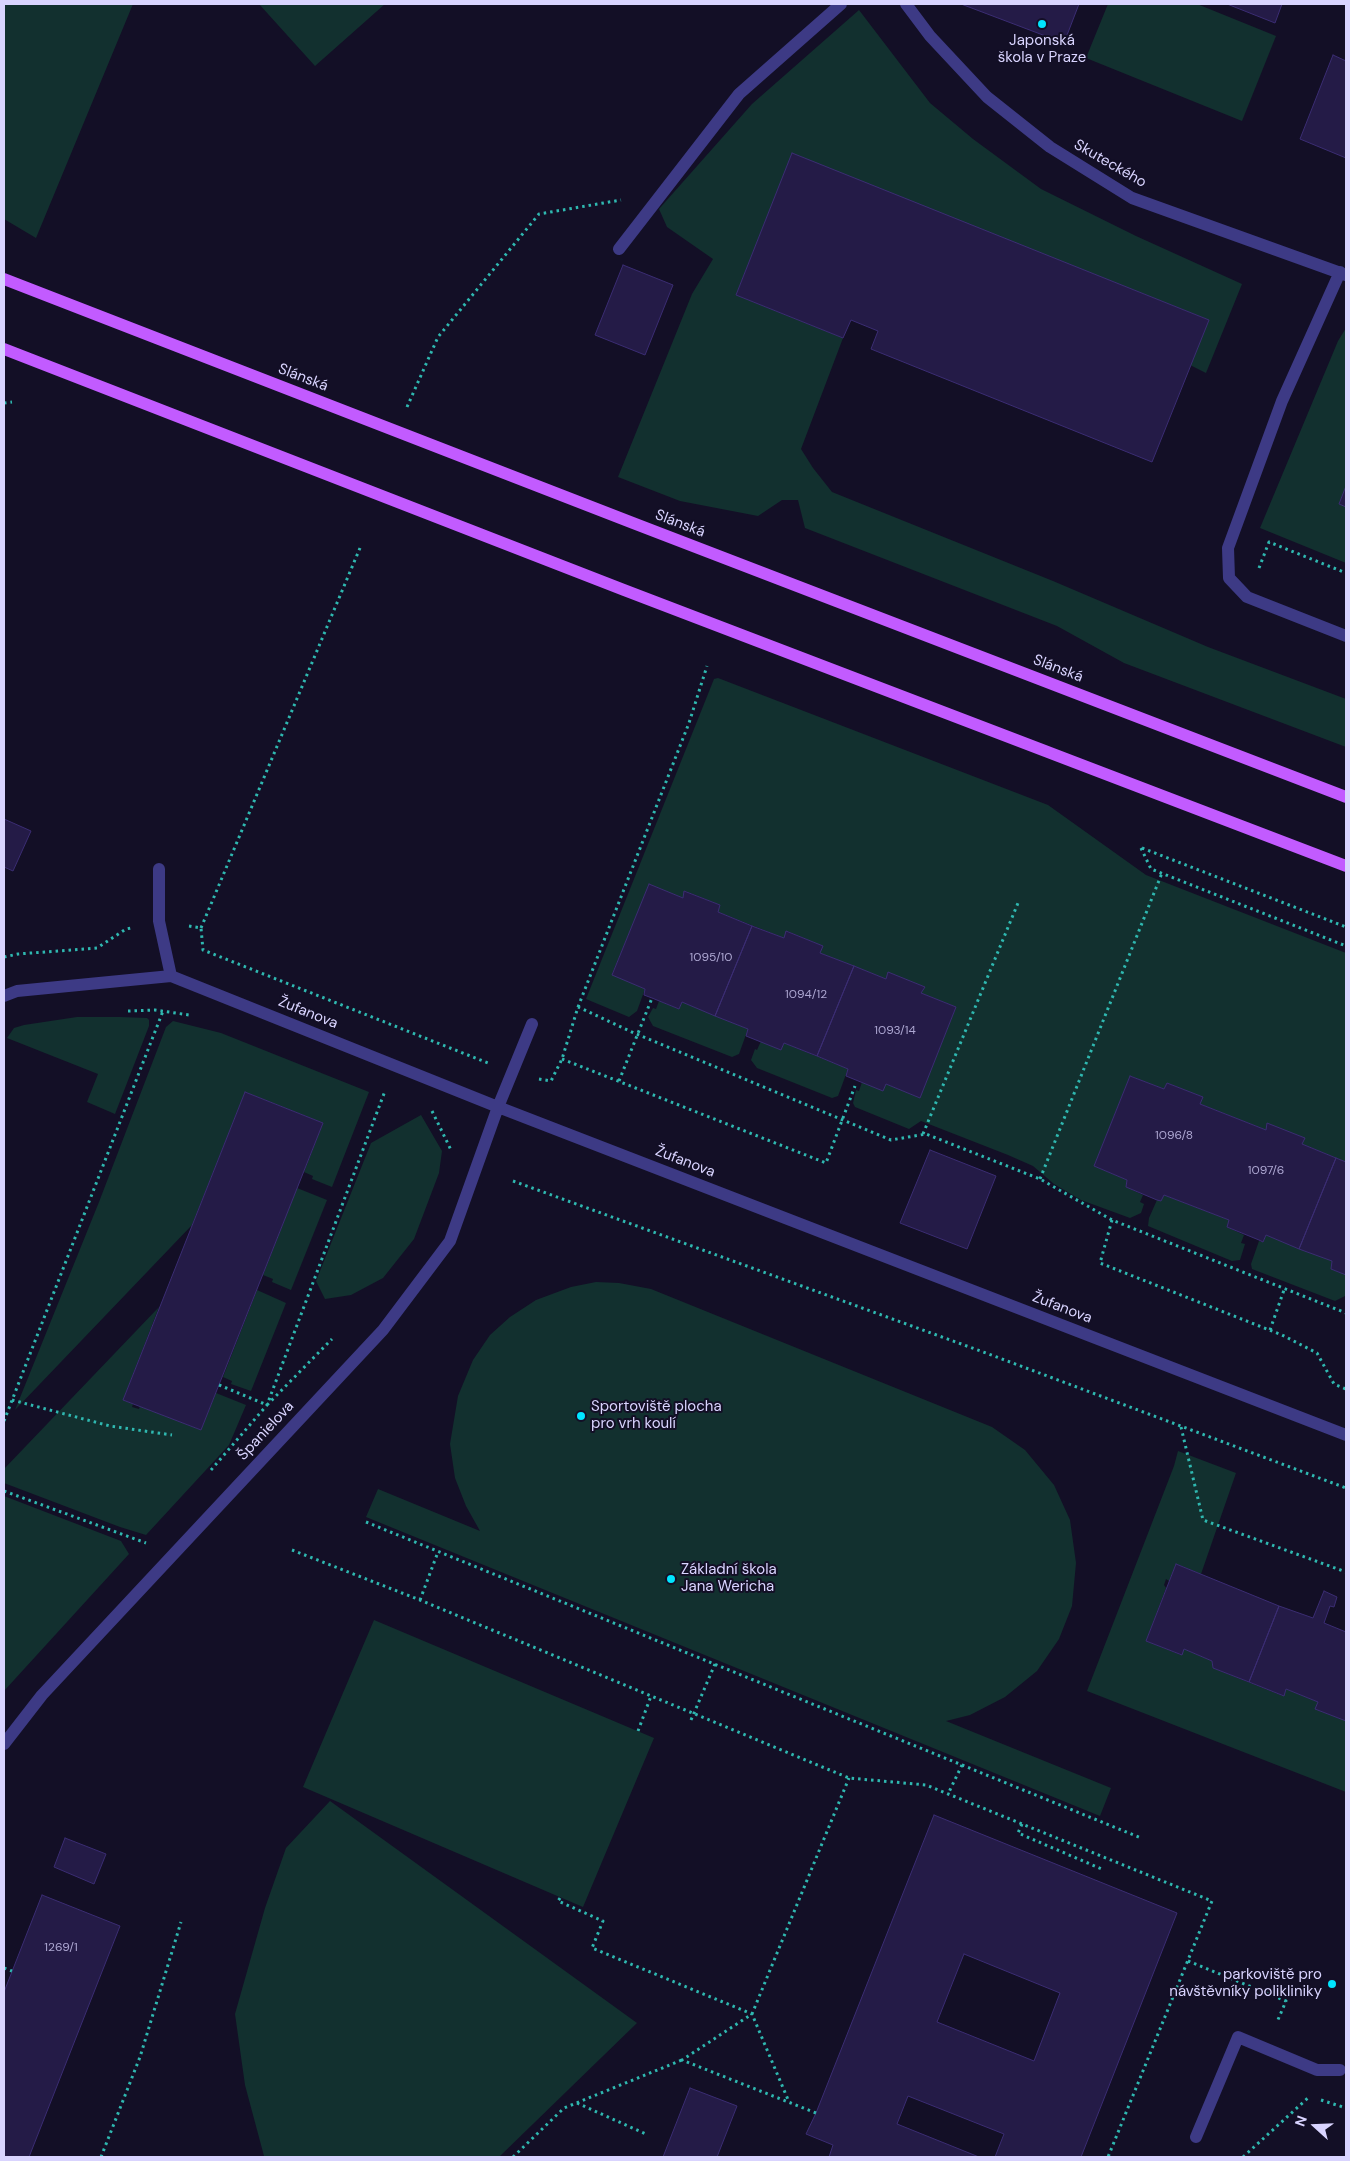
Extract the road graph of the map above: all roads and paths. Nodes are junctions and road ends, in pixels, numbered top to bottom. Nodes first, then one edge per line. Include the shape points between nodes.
1 (841, 4) edge
2 (906, 4) edge
3 (664, 193) junction
4 (619, 249) dead end
5 (1343, 273) edge
6 (4, 278) edge
7 (4, 349) edge
8 (12, 402) dead end
9 (4, 403) edge
10 (407, 407) dead end
11 (360, 548) dead end
12 (1346, 573) edge
13 (1247, 597) junction
14 (1346, 636) edge
15 (707, 666) dead end
16 (1346, 798) edge
17 (1346, 866) edge
18 (160, 869) dead end
19 (1162, 873) junction
20 (1018, 903) dead end
21 (1346, 926) edge
22 (201, 928) dead end
23 (1346, 946) edge
24 (171, 976) junction
25 (4, 996) edge
26 (652, 998) dead end
27 (578, 1007) junction
28 (126, 1011) dead end
29 (163, 1011) junction
30 (191, 1016) dead end
31 (532, 1024) dead end
32 (637, 1034) junction
33 (562, 1059) junction
34 (512, 1072) junction
35 (619, 1081) junction
36 (855, 1086) dead end
37 (376, 1087) dead end
38 (385, 1091) junction
39 (393, 1094) dead end
40 (498, 1107) junction
41 (425, 1108) dead end
42 (843, 1120) junction
43 (923, 1134) junction
44 (449, 1157) dead end
45 (1040, 1180) junction
46 (513, 1181) dead end
47 (1112, 1220) junction
48 (1284, 1290) junction
49 (1346, 1313) edge
50 (1270, 1330) junction
51 (334, 1338) dead end
52 (219, 1385) dead end
53 (1346, 1389) edge
54 (12, 1400) junction
55 (268, 1405) junction
56 (4, 1421) edge
57 (1181, 1427) junction
58 (172, 1435) dead end
59 (1346, 1435) edge
60 (210, 1470) dead end
61 (1346, 1488) edge
62 (4, 1491) edge
63 (366, 1522) dead end
64 (153, 1536) dead end
65 (146, 1543) junction
66 (140, 1550) dead end
67 (292, 1550) dead end
68 (438, 1552) junction
69 (1346, 1572) edge
70 (420, 1600) junction
71 (715, 1664) junction
72 (651, 1696) junction
73 (694, 1713) junction
74 (692, 1720) dead end
75 (638, 1731) dead end
76 (4, 1744) edge
77 (962, 1765) junction
78 (849, 1778) junction
79 (948, 1794) junction
80 (1022, 1824) junction
81 (1141, 1838) dead end
82 (1104, 1870) dead end
83 (560, 1898) dead end
84 (181, 1922) dead end
85 (1188, 1961) junction
86 (4, 1968) edge
87 (12, 1971) dead end
88 (752, 2014) junction
89 (1266, 2050) junction
90 (682, 2060) junction
91 (1340, 2070) dead end
92 (1310, 2096) dead end
93 (1319, 2098) dead end
94 (576, 2103) junction
95 (790, 2103) junction
96 (1346, 2108) edge
97 (816, 2113) dead end
98 (648, 2135) dead end
99 (1196, 2137) dead end
100 (101, 2157) edge
101 (512, 2157) edge
102 (1108, 2157) edge
103 (1243, 2157) edge

1 - 3 street via 740,94
2 - 5 street, Skuteckého via 930,36 987,97 1074,163 1132,198
3 - 4 street
3 - 10 path via 540,214 438,337
5 - 13 street via 1282,401 1228,548 1229,578
6 - 16 main road, Slánská
7 - 17 main road via 633,594
8 - 9 path
11 - 22 path
12 - 13 path via 1269,542
13 - 14 street
15 - 27 path via 689,723
18 - 24 street via 159,921
19 - 21 path via 1151,870 1141,848
19 - 23 path
19 - 45 path
20 - 43 path
24 - 25 street, Žufanova via 17,991
24 - 40 street, Žufanova
26 - 32 path
27 - 32 path
27 - 33 path
28 - 29 path
29 - 30 path
29 - 54 path
31 - 34 street, Španielova
32 - 35 path
32 - 42 path
33 - 34 path via 551,1082
33 - 35 path
34 - 40 street, Španielova
35 - 42 path via 826,1163
36 - 42 path
37 - 38 path
38 - 39 path
38 - 55 path
40 - 59 street, Žufanova
40 - 76 street, Španielova via 450,1240 383,1330 42,1695
41 - 44 path via 433,1111 451,1148
42 - 43 path via 891,1140
43 - 45 path
45 - 47 path
46 - 57 path
47 - 48 path
47 - 50 path via 1100,1263
48 - 49 path
48 - 50 path
50 - 53 path via 1317,1353 1334,1384
51 - 55 path
52 - 55 path
54 - 56 path
54 - 58 path via 110,1426
55 - 60 path
57 - 61 path
57 - 69 path via 1203,1520
62 - 65 path
63 - 68 path
64 - 65 path
65 - 66 path
67 - 70 path
68 - 70 path
68 - 71 path
70 - 72 path
71 - 73 path
71 - 77 path
72 - 73 path
72 - 75 path
73 - 74 path
73 - 78 path
77 - 79 path
77 - 81 path
78 - 79 path via 926,1785
78 - 88 path
79 - 80 path
80 - 82 path via 1018,1833
80 - 85 path via 1212,1901
83 - 88 path via 558,1902 603,1921 592,1948
84 - 100 path via 140,2057
85 - 89 path via 1286,2001
85 - 102 path
86 - 87 path
88 - 90 path
88 - 95 path
89 - 91 street via 1317,2070
89 - 99 street via 1238,2037
90 - 94 path
90 - 95 path
92 - 103 path
93 - 96 path
94 - 98 path
94 - 101 path via 564,2108
95 - 97 path

